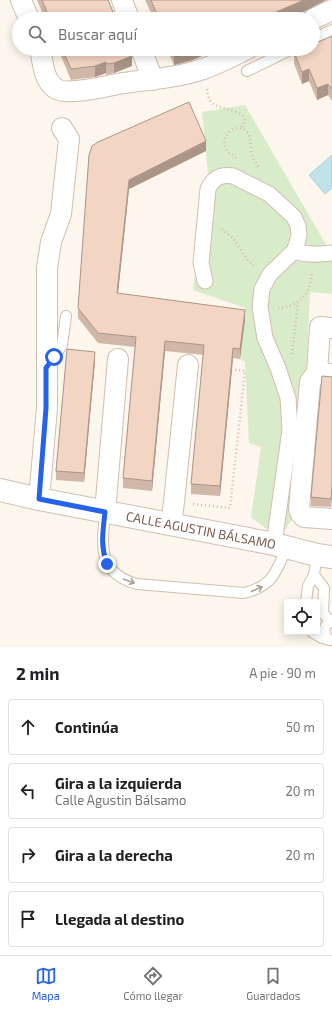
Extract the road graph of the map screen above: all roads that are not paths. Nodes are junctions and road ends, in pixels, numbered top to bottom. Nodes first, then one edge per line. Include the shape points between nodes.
1 (21, 0) edge
2 (122, 0) edge
3 (332, 10) edge
4 (26, 12) edge
5 (126, 12) edge
6 (320, 16) edge
7 (332, 30) edge
8 (320, 36) edge
9 (42, 56) edge
10 (144, 56) edge
11 (232, 56) edge
12 (278, 56) edge
13 (247, 71) dead end
14 (153, 80) junction
15 (62, 128) dead end
16 (297, 252) junction
17 (332, 253) edge
18 (204, 281) dead end
19 (66, 316) dead end
20 (332, 328) edge
21 (118, 359) dead end
22 (188, 365) dead end
23 (46, 368) junction
24 (325, 373) edge
25 (0, 490) edge
26 (39, 499) junction
27 (105, 512) junction
28 (332, 519) edge
29 (171, 524) junction
30 (281, 545) junction
31 (321, 562) edge
32 (306, 599) edge
33 (332, 620) edge
34 (317, 635) edge
35 (330, 640) edge

1 - 4 street
2 - 5 street
3 - 6 street
7 - 8 lane
9 - 14 street via 46,76 56,89 87,90
10 - 14 street
11 - 14 street via 204,69
12 - 13 lane
15 - 23 street via 69,139 61,214 51,242 46,268
16 - 17 street via 320,255
16 - 18 street via 299,235 294,217 269,194 233,176 221,176 210,183 208,189 201,263
16 - 30 street via 270,274 262,290 260,302 265,338 288,398 290,430
19 - 23 lane via 62,345
20 - 24 street via 320,327
21 - 27 street
22 - 29 street
23 - 26 street via 46,408
24 - 28 street via 310,382 299,509 304,517
25 - 26 street, CALLE AGUSTIN BÁLSAMO
26 - 27 street, CALLE AGUSTIN BÁLSAMO
27 - 29 street, CALLE AGUSTIN BÁLSAMO
27 -> 30 lane via 103,552 107,564 125,581 137,584 244,593 256,590 274,575
29 - 30 street, CALLE AGUSTIN BÁLSAMO
30 - 31 street, CALLE AGUSTIN BÁLSAMO
31 - 32 lane via 308,586
31 - 33 lane via 323,613
33 - 35 lane via 325,627 325,634
34 - 35 lane

